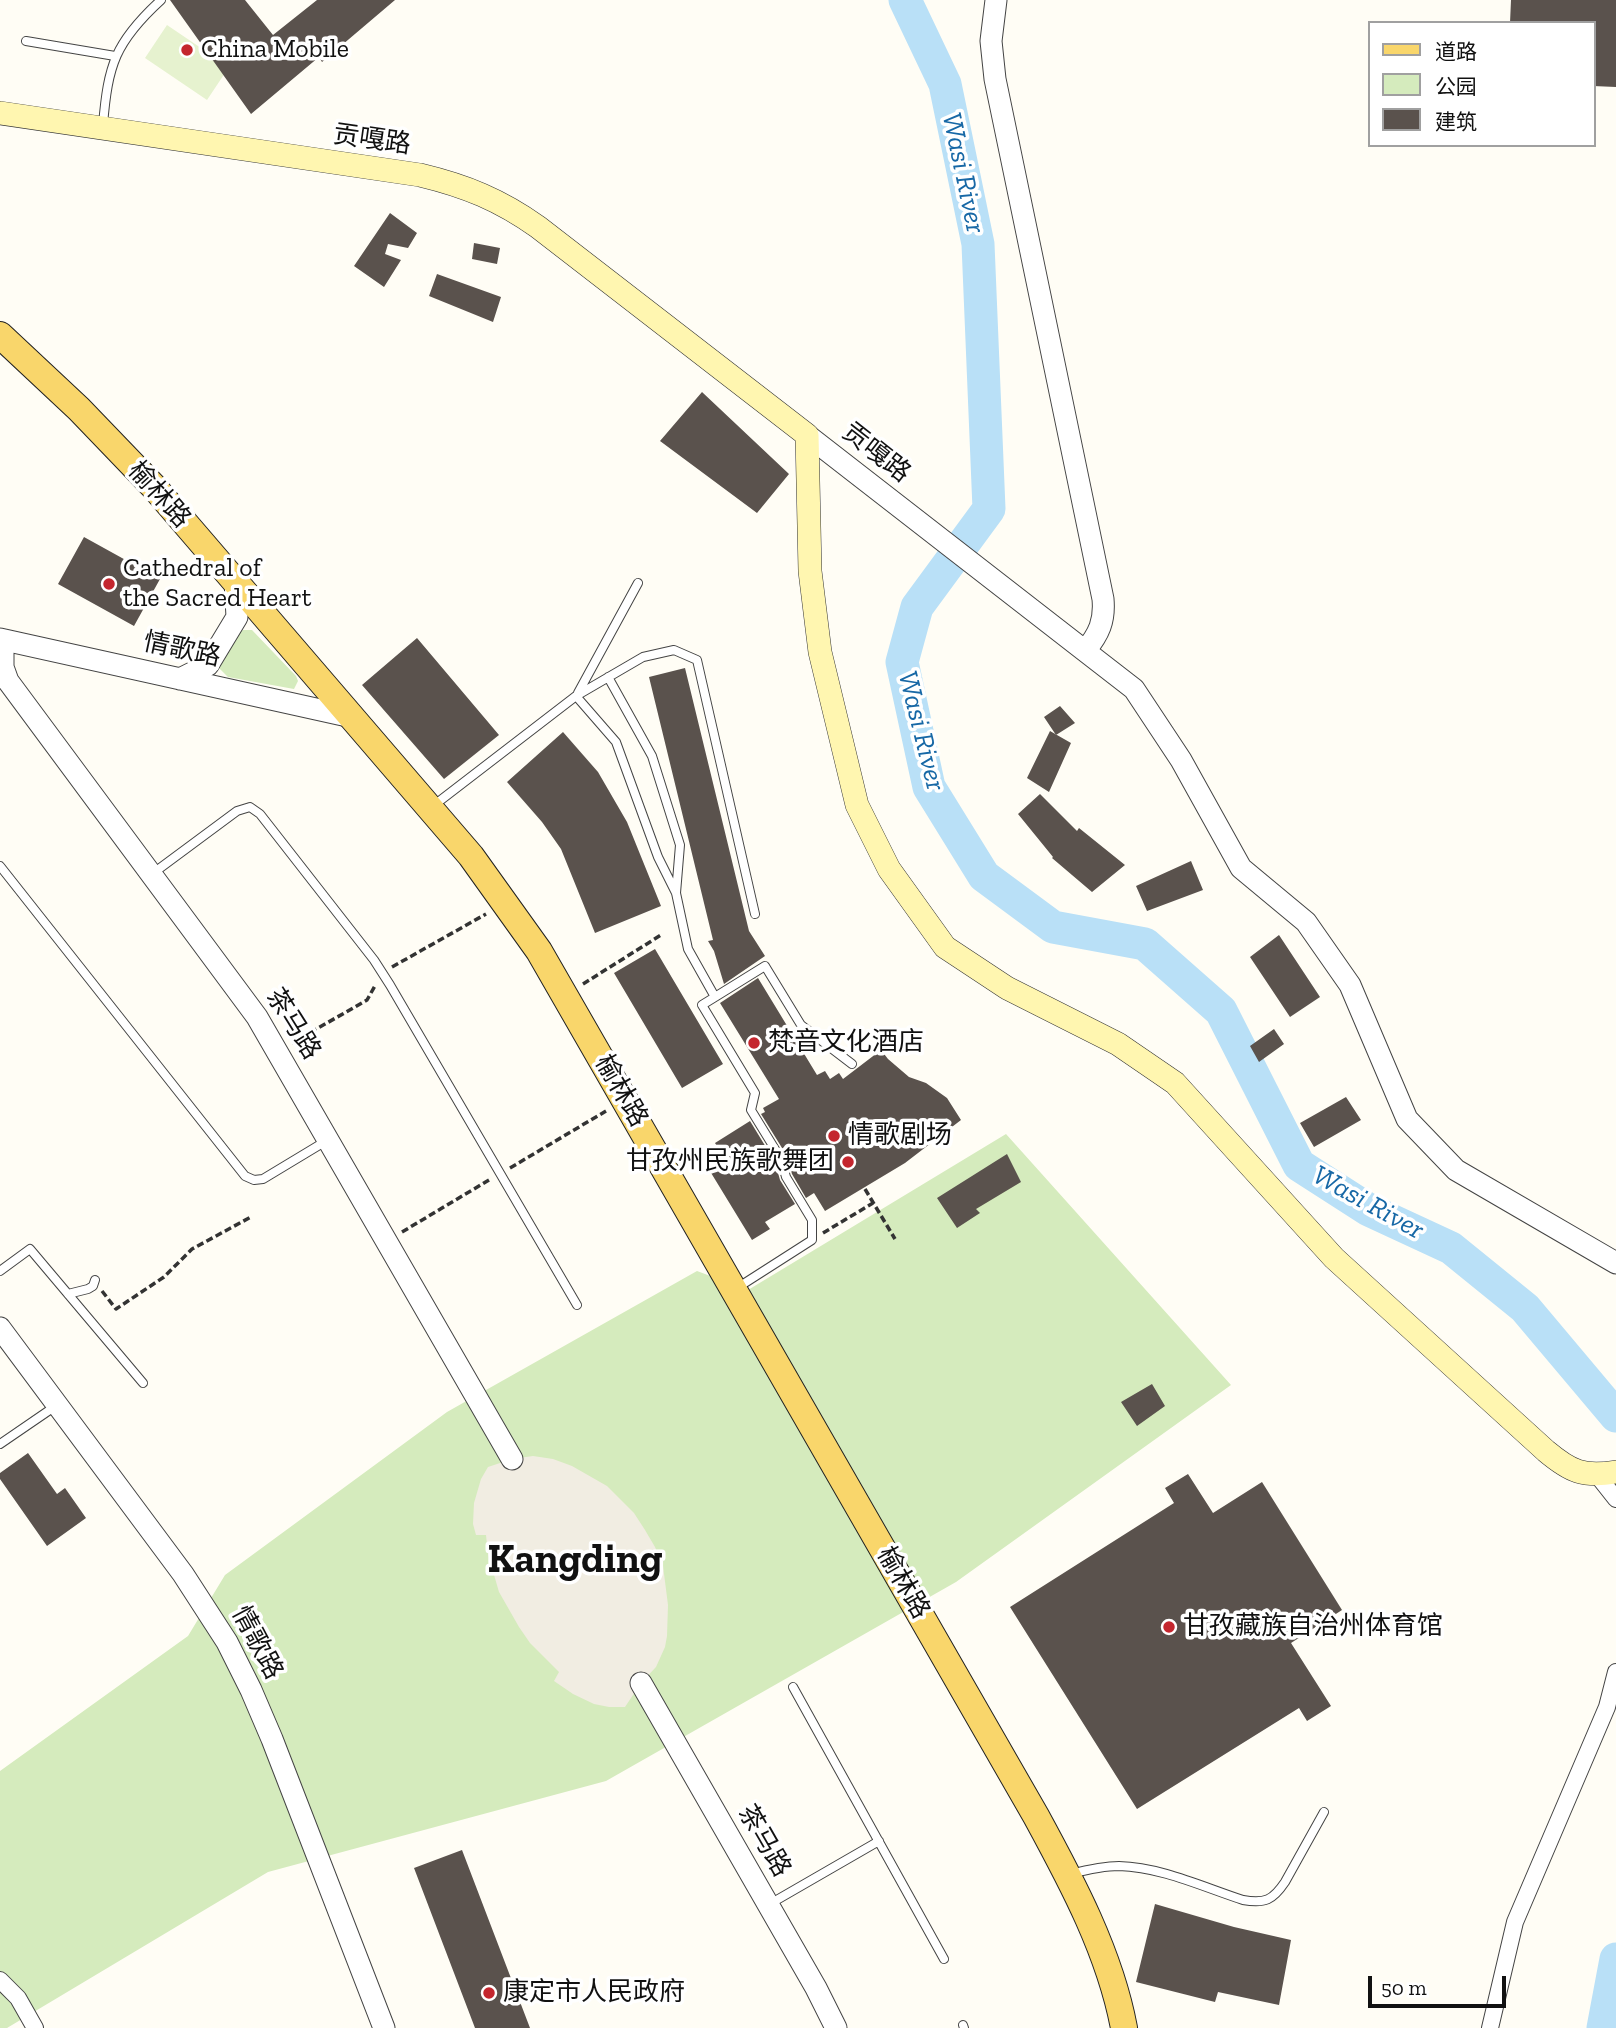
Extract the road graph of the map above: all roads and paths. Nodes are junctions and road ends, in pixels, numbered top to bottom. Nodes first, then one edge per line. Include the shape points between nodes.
1 (161, 0) edge
2 (996, 0) edge
3 (26, 41) dead end
4 (115, 56) junction
5 (2, 113) edge
6 (102, 128) junction
7 (0, 335) edge
8 (807, 435) junction
9 (235, 581) junction
10 (638, 583) dead end
11 (1, 639) edge
12 (1086, 651) junction
13 (608, 677) junction
14 (180, 678) junction
15 (576, 696) junction
16 (352, 717) junction
17 (431, 808) junction
18 (0, 866) edge
19 (152, 874) junction
20 (676, 893) junction
21 (506, 902) junction
22 (755, 914) dead end
23 (662, 935) dead end
24 (415, 955) dead end
25 (565, 995) junction
26 (715, 997) junction
27 (367, 1000) dead end
28 (278, 1051) junction
29 (852, 1064) dead end
30 (626, 1099) junction
31 (329, 1139) junction
32 (536, 1152) dead end
33 (865, 1189) dead end
34 (465, 1194) dead end
35 (873, 1203) junction
36 (251, 1217) dead end
37 (895, 1239) dead end
38 (812, 1240) junction
39 (387, 1241) junction
40 (1616, 1263) edge
41 (0, 1271) edge
42 (94, 1280) joint
43 (735, 1290) junction
44 (68, 1294) junction
45 (577, 1305) dead end
46 (0, 1328) edge
47 (144, 1383) dead end
48 (57, 1405) junction
49 (0, 1444) edge
50 (512, 1459) dead end
51 (1607, 1473) edge
52 (1616, 1499) edge
53 (1616, 1672) edge
54 (641, 1683) dead end
55 (793, 1687) dead end
56 (1324, 1812) dead end
57 (878, 1841) junction
58 (1067, 1875) junction
59 (768, 1905) junction
60 (944, 1959) dead end
61 (0, 1980) edge
62 (35, 2028) edge
63 (384, 2028) edge
64 (836, 2028) edge
65 (1124, 2028) edge
66 (1490, 2028) edge

1 - 4 lane via 134,25
2 - 12 street via 991,41 995,79 1103,599 1102,626
3 - 4 lane
4 - 6 lane
5 - 6 main road, 贡嘎路
6 - 8 main road, 贡嘎路 via 420,176 483,194 538,227
7 - 9 main road, 榆林路 via 116,446
8 - 12 street, 贡嘎路
8 - 51 main road via 810,571 820,652 857,805 889,869 945,947 1007,988 1118,1044 1175,1083 1334,1258 1546,1451 1567,1468
9 - 14 street via 237,617 208,665
9 - 16 main road, 榆林路
10 - 15 lane
11 - 14 street, 情歌路
11 - 19 street, 茶马路 via 3,667 12,687
12 - 40 street, 贡嘎路 via 1134,689 1181,760 1241,868 1306,922 1350,985 1407,1119 1456,1170
13 - 15 lane
13 - 20 lane via 652,756 680,845
13 - 22 lane via 642,657 674,650 697,660
14 - 16 street, 情歌路
15 - 17 lane
15 - 20 lane via 616,742
16 - 17 main road, 榆林路
17 - 21 main road, 榆林路
18 - 31 lane via 245,1176 263,1179
19 - 28 street, 茶马路
19 - 45 lane via 237,811 250,807 260,814 386,978
20 - 26 lane via 688,949
21 - 24 path
21 - 25 main road, 榆林路
23 - 25 path
25 - 30 main road, 榆林路
26 - 29 lane via 765,966 801,1025
26 - 38 lane via 702,1004 755,1093 751,1110 812,1220
27 - 28 path
28 - 31 street, 茶马路
30 - 32 path
30 - 43 main road, 榆林路
31 - 39 street, 茶马路
33 - 35 path
34 - 39 path
35 - 37 path
35 - 38 path
36 - 42 path via 192,1249 164,1277 116,1309
38 - 43 lane
39 - 50 street, 茶马路
41 - 44 lane via 30,1249
42 - 44 lane via 88,1289
43 - 58 main road, 榆林路
44 - 47 lane
46 - 48 street, 情歌路
48 - 49 lane
48 - 63 street, 情歌路 via 183,1574 233,1654 272,1739
51 - 52 street
53 - 66 street via 1606,1707 1515,1922
54 - 59 street, 茶马路
55 - 57 lane
56 - 58 lane via 1285,1882 1267,1900 1243,1900 1145,1869 1093,1868
57 - 59 lane
57 - 60 lane
58 - 65 main road, 榆林路 via 1108,1970
59 - 64 street, 茶马路
61 - 62 street via 18,1998

